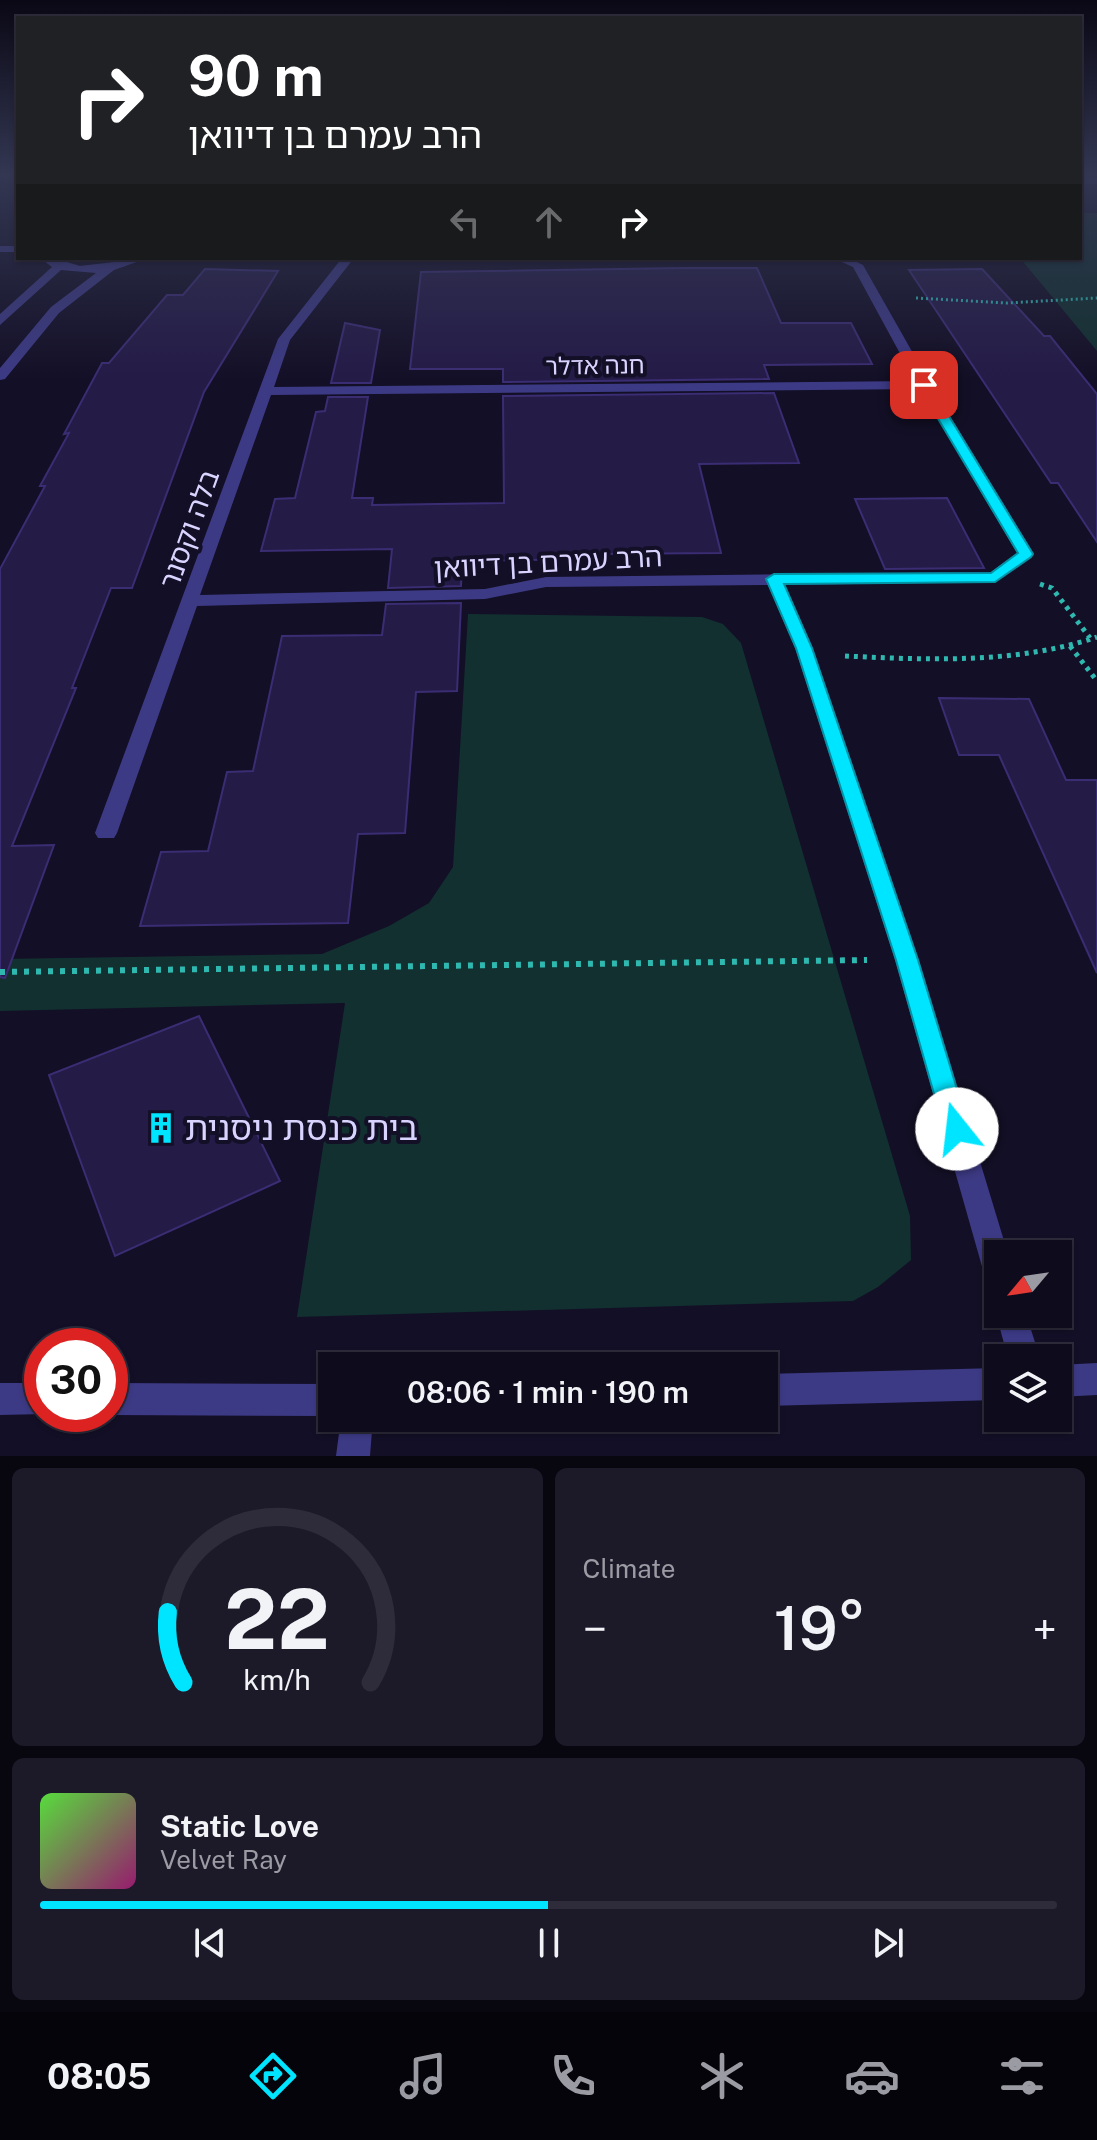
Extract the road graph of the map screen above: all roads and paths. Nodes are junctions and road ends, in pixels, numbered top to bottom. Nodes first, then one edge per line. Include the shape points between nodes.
1 (49, 260) edge
2 (135, 260) edge
3 (346, 260) edge
4 (844, 260) edge
5 (59, 266) junction
6 (111, 267) junction
7 (875, 298) junction
8 (1097, 298) edge
9 (0, 321) edge
10 (0, 376) edge
11 (924, 385) junction
12 (267, 391) junction
13 (1005, 570) junction
14 (774, 579) junction
15 (191, 601) junction
16 (1097, 637) edge
17 (1090, 638) junction
18 (1070, 646) junction
19 (804, 648) junction
20 (1097, 681) edge
21 (106, 833) dead end
22 (907, 960) junction
23 (0, 972) edge
24 (989, 1240) edge
25 (1097, 1379) edge
26 (1072, 1380) edge
27 (984, 1384) edge
28 (778, 1390) edge
29 (0, 1399) edge
30 (24, 1399) edge
31 (128, 1399) edge
32 (318, 1400) edge
33 (356, 1432) edge
34 (353, 1456) edge

1 - 5 street
2 - 6 street
3 - 12 street, בלה וקסנר via 284,339
4 - 7 street via 857,265
5 - 6 street
5 - 9 street
6 - 10 street via 55,310
7 - 8 path via 1007,303
7 - 11 street
11 - 12 street, חנה אדלר
11 - 13 street via 1026,554
12 - 15 street, בלה וקסנר
13 - 14 street, הרב עמרם בן דיוואן via 995,577
13 - 17 path via 1052,588
14 - 15 street, הרב עמרם בן דיוואן via 546,582 485,594
14 - 19 street
15 - 21 street, בלה וקסנר
16 - 17 path
17 - 18 path
18 - 19 path via 1028,654 905,659 862,659
18 - 20 path
19 - 22 street
22 - 23 path
22 - 24 street
25 - 26 street
27 - 28 street
29 - 30 street
31 - 32 street
33 - 34 street

